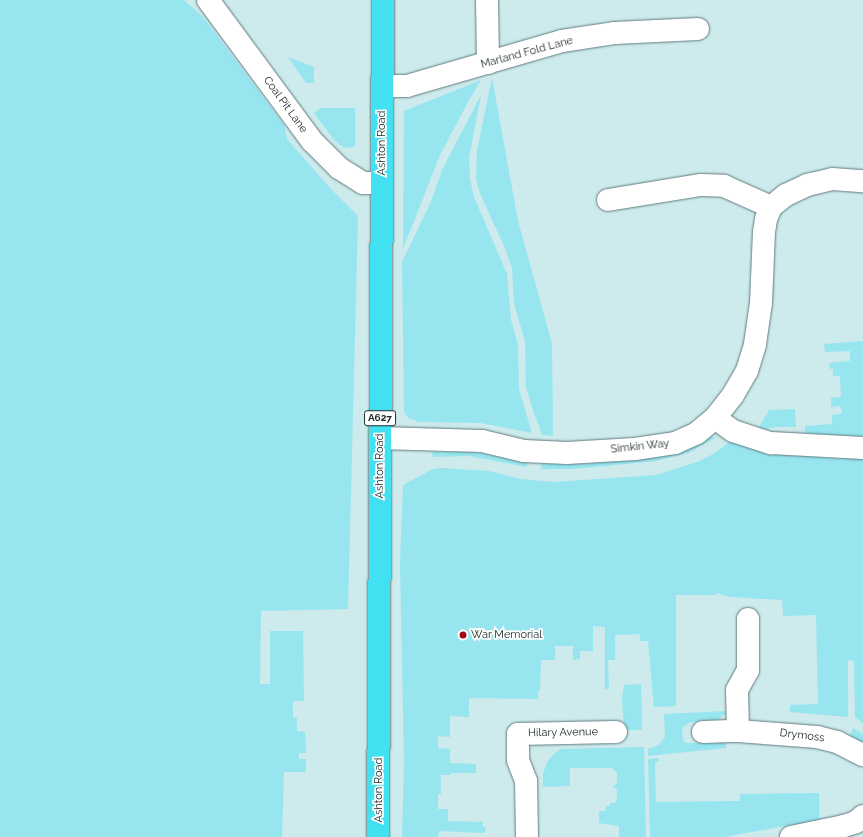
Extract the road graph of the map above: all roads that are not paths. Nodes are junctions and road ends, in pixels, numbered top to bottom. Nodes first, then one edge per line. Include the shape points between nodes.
1 (208, 0) edge
2 (383, 0) edge
3 (487, 0) edge
4 (698, 30) dead end
5 (488, 63) junction
6 (382, 86) junction
7 (863, 181) edge
8 (382, 183) junction
9 (608, 200) dead end
10 (771, 207) junction
11 (715, 418) junction
12 (380, 438) junction
13 (863, 448) edge
14 (748, 619) dead end
15 (738, 731) junction
16 (616, 732) dead end
17 (703, 732) dead end
18 (863, 755) edge
19 (863, 816) edge
20 (378, 837) edge
21 (527, 837) edge
22 (791, 837) edge

1 - 8 street, Coal Pit Lane via 312,141 339,168 363,183
2 - 6 highway, Ashton Road / A627
3 - 5 street
4 - 5 street, Marland Fold Lane via 614,34 570,40
5 - 6 street, Marland Fold Lane via 407,86
6 - 8 highway, Ashton Road / A627
7 - 10 street via 832,179 807,185 786,195
8 - 12 highway, Ashton Road / A627
9 - 10 street via 650,184 701,185 724,186
10 - 11 street, Simkin Way via 764,232 761,303 755,344 746,371 733,395
11 - 12 street, Simkin Way via 697,433 675,443 635,449 567,453 524,451 482,441
11 - 13 street via 734,431 771,444
12 - 20 highway, Ashton Road / A627
14 - 15 street via 748,670 737,690
15 - 17 street, Drymoss
15 - 18 street, Drymoss via 817,737 837,742
16 - 21 street, Hilary Avenue via 518,734 518,760 526,781
19 - 22 street via 856,822 844,826

